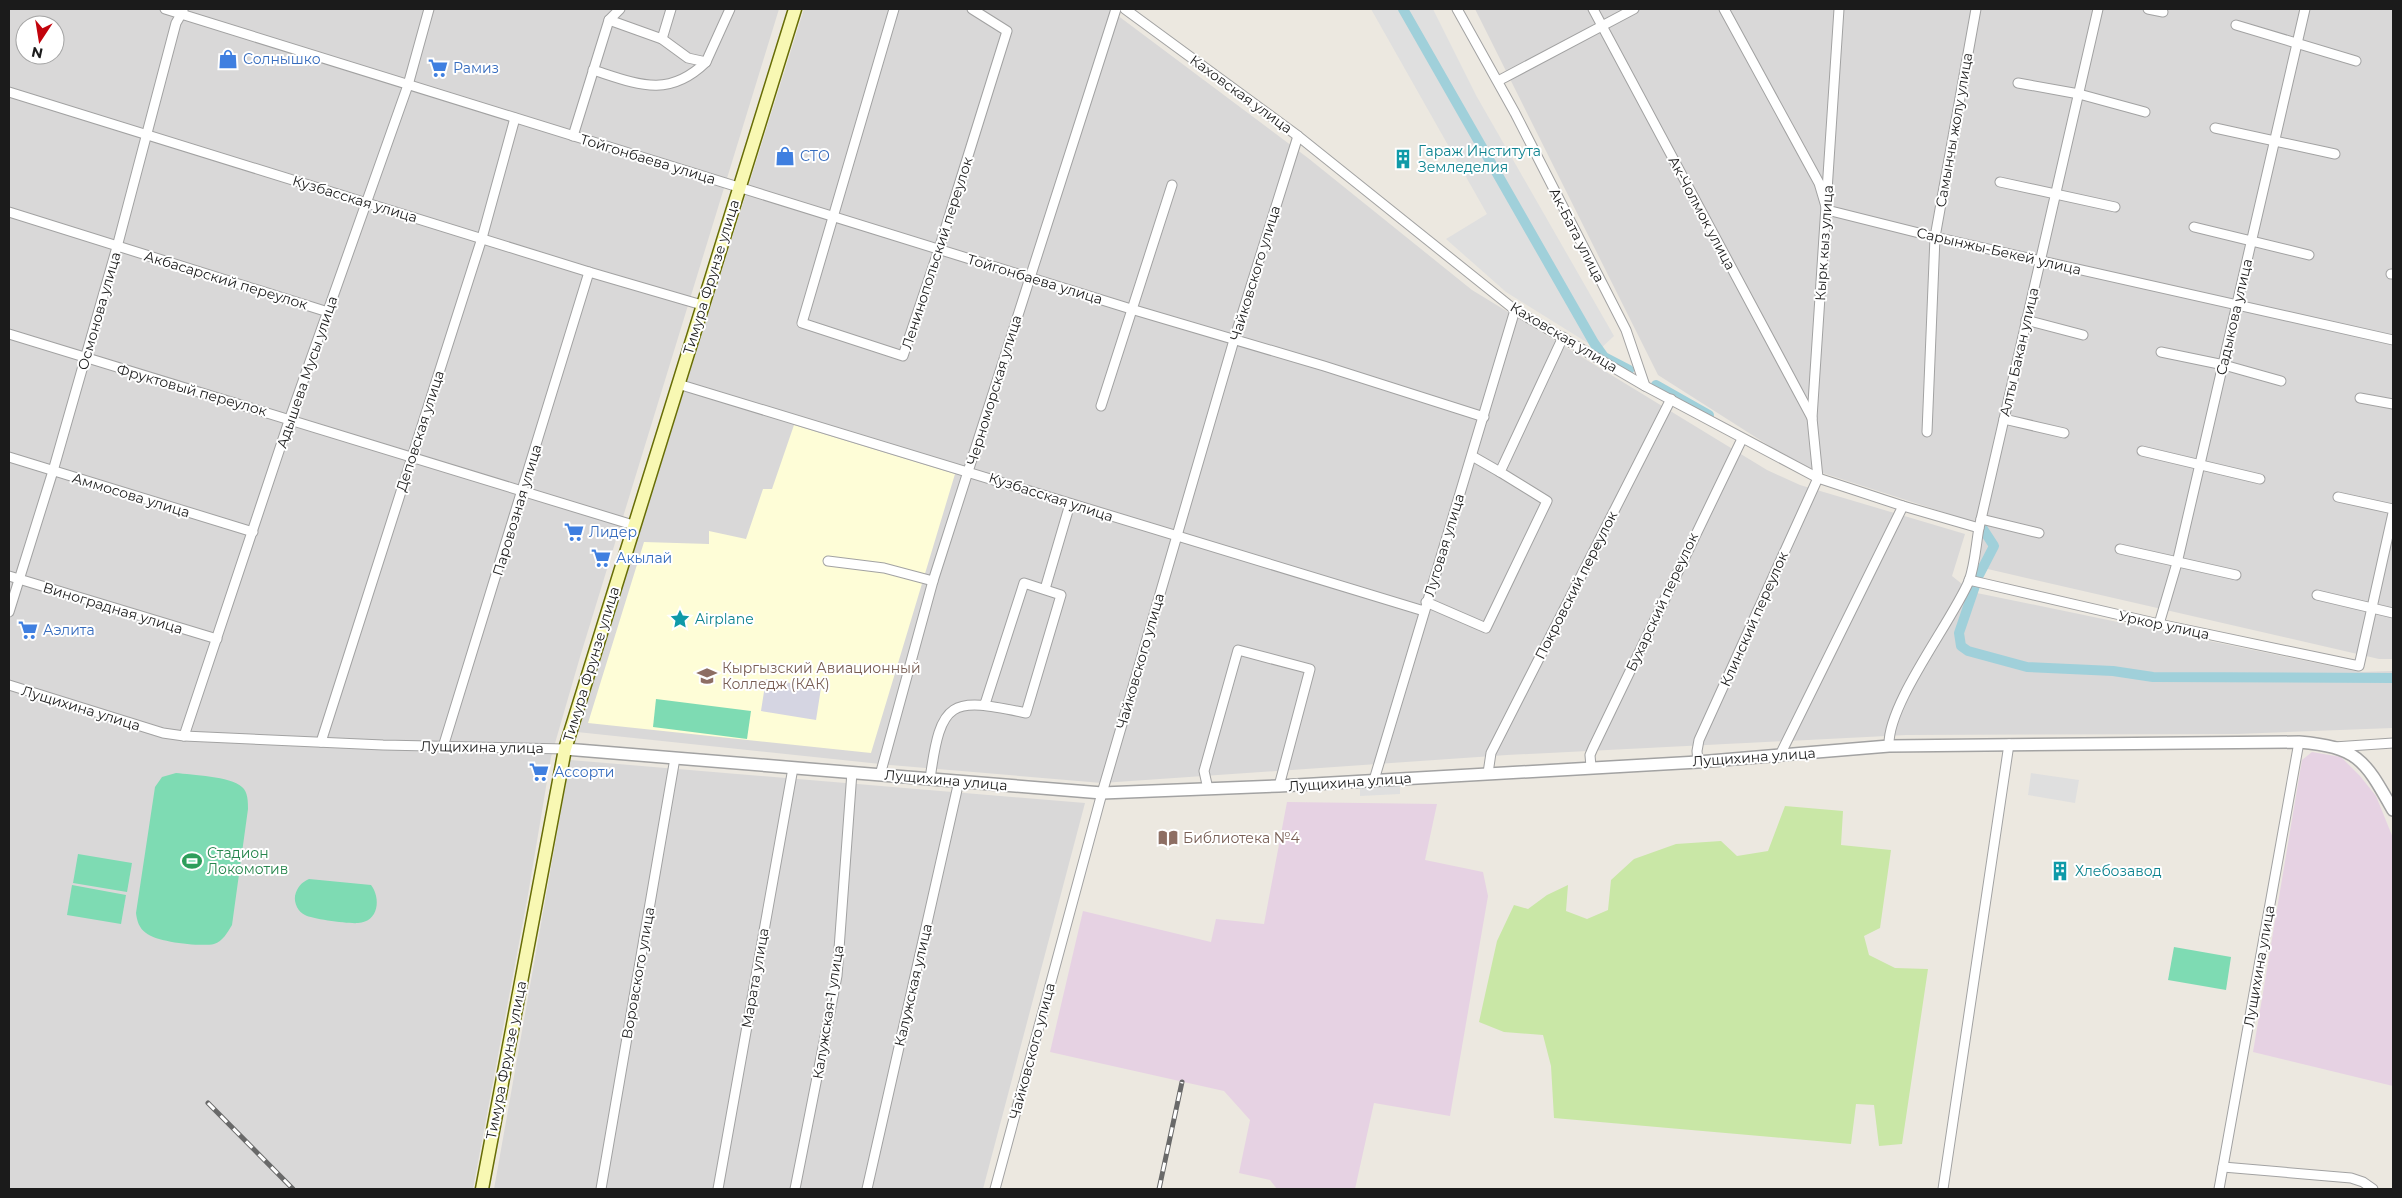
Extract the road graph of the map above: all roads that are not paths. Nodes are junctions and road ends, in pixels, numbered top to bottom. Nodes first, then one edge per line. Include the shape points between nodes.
1 (166, 9) edge
2 (428, 9) edge
3 (620, 9) edge
4 (671, 9) edge
5 (730, 9) edge
6 (795, 9) edge
7 (894, 9) edge
8 (972, 9) edge
9 (1116, 9) edge
10 (1125, 9) edge
11 (1457, 9) edge
12 (1593, 9) edge
13 (1634, 9) edge
14 (1724, 9) edge
15 (1839, 9) edge
16 (1976, 9) edge
17 (2098, 9) edge
18 (2148, 9) edge
19 (2305, 9) edge
20 (183, 11) edge
21 (2163, 12) dead end
22 (608, 20) junction
23 (2236, 25) dead end
24 (1602, 26) junction
25 (662, 39) junction
26 (2297, 44) junction
27 (2356, 61) dead end
28 (706, 62) junction
29 (593, 70) junction
30 (1498, 81) junction
31 (2018, 83) dead end
32 (408, 85) junction
33 (9, 92) edge
34 (2079, 94) junction
35 (2145, 112) dead end
36 (516, 118) junction
37 (2215, 128) dead end
38 (146, 136) junction
39 (573, 136) junction
40 (1298, 136) junction
41 (2275, 140) junction
42 (2335, 154) dead end
43 (2000, 182) dead end
44 (1172, 185) dead end
45 (739, 187) junction
46 (2056, 193) junction
47 (365, 202) junction
48 (2115, 207) dead end
49 (1827, 210) junction
50 (9, 212) edge
51 (834, 216) junction
52 (2194, 227) dead end
53 (1935, 237) junction
54 (482, 238) junction
55 (2252, 241) junction
56 (117, 247) junction
57 (939, 249) junction
58 (2309, 254) dead end
59 (2040, 260) junction
60 (590, 272) junction
61 (1029, 277) junction
62 (702, 305) junction
63 (2237, 306) junction
64 (1130, 309) junction
65 (1515, 310) junction
66 (328, 312) junction
67 (2026, 320) junction
68 (9, 334) edge
69 (2084, 335) dead end
70 (1563, 337) junction
71 (1234, 340) junction
72 (2393, 340) edge
73 (2161, 352) dead end
74 (85, 358) junction
75 (2224, 365) junction
76 (2281, 381) dead end
77 (678, 384) junction
78 (1645, 386) junction
79 (2360, 398) dead end
80 (1671, 399) junction
81 (2393, 404) edge
82 (1101, 406) dead end
83 (1484, 417) junction
84 (290, 418) junction
85 (1812, 418) junction
86 (2004, 419) junction
87 (1927, 432) dead end
88 (2064, 433) dead end
89 (1742, 438) junction
90 (2142, 451) dead end
91 (1472, 456) junction
92 (9, 457) edge
93 (412, 457) junction
94 (2200, 464) junction
95 (53, 471) junction
96 (969, 471) junction
97 (1500, 472) junction
98 (1818, 478) junction
99 (2260, 479) dead end
100 (523, 491) junction
101 (2338, 497) dead end
102 (1070, 504) junction
103 (1903, 506) junction
104 (2393, 511) edge
105 (1980, 523) junction
106 (633, 525) junction
107 (253, 532) junction
108 (2039, 533) dead end
109 (1177, 537) junction
110 (2120, 548) dead end
111 (828, 561) dead end
112 (2177, 563) junction
113 (2236, 575) dead end
114 (9, 576) edge
115 (19, 580) junction
116 (1969, 580) junction
117 (933, 581) junction
118 (1045, 589) junction
119 (2318, 595) dead end
120 (1425, 606) junction
121 (2372, 608) junction
122 (9, 612) edge
123 (2393, 613) edge
124 (2158, 624) junction
125 (217, 639) junction
126 (9, 685) edge
127 (984, 704) junction
128 (184, 736) junction
129 (321, 742) junction
130 (2299, 742) junction
131 (2393, 743) edge
132 (2009, 744) junction
133 (1889, 746) junction
134 (443, 747) junction
135 (2334, 747) junction
136 (565, 749) junction
137 (1779, 756) junction
138 (674, 758) junction
139 (1698, 762) junction
140 (1591, 767) junction
141 (793, 768) junction
142 (852, 772) junction
143 (1488, 773) junction
144 (880, 775) junction
145 (930, 779) junction
146 (1374, 780) junction
147 (959, 781) junction
148 (1279, 786) junction
149 (1208, 789) junction
150 (1102, 793) junction
151 (2393, 810) edge
152 (2223, 1167) junction
153 (482, 1189) edge
154 (601, 1189) edge
155 (718, 1189) edge
156 (795, 1189) edge
157 (867, 1189) edge
158 (996, 1189) edge
159 (1943, 1189) edge
160 (2219, 1189) edge
161 (2373, 1189) edge

1 - 20 street, Тойгонбаева улица
2 - 32 street, Адышева Мусы улица
3 - 22 street
4 - 25 street
5 - 28 street
6 - 45 main road, Тимура Фрунзе улица
7 - 51 street, Ленинопольский переулок
8 - 57 street, Ленинопольский переулок via 1006,31
9 - 61 street, Черноморская улица
10 - 40 street, Каховская улица
11 - 30 street, Ак-Бата улица
12 - 24 street, Ак-Чолмок улица
13 - 24 street
14 - 49 street via 1819,183
15 - 49 street, Кырк кыз улица
16 - 53 street, Самынчы жолу улица
17 - 34 street, Алты Бакан улица
18 - 21 street
19 - 26 street, Садыкова улица
20 - 32 street, Тойгонбаева улица
20 - 38 street, Осмонова улица via 176,24
22 - 25 street
22 - 29 street
23 - 26 street
24 - 30 street
24 - 85 street, Ак-Чолмок улица
25 - 28 street via 688,58
26 - 27 street
26 - 41 street, Садыкова улица
28 - 29 street via 685,79 660,86 636,84
29 - 39 street
30 - 78 street, Ак-Бата улица via 1626,330
31 - 34 street
32 - 36 street, Тойгонбаева улица
32 - 47 street, Адышева Мусы улица
33 - 38 street, Кузбасская улица
34 - 35 street
34 - 46 street, Алты Бакан улица
36 - 39 street, Тойгонбаева улица
36 - 54 street, Деповская улица
37 - 41 street
38 - 47 street, Кузбасская улица
38 - 56 street, Осмонова улица
39 - 45 street, Тойгонбаева улица
40 - 65 street, Каховская улица
40 - 71 street, Чайковского улица
41 - 42 street
41 - 55 street, Садыкова улица
43 - 46 street
44 - 64 street
45 - 51 street, Тойгонбаева улица
45 - 62 main road, Тимура Фрунзе улица
46 - 48 street
46 - 59 street, Алты Бакан улица
47 - 54 street, Кузбасская улица
47 - 66 street, Адышева Мусы улица
49 - 53 street, Сарынжы-Бекей улица
49 - 85 street, Кырк кыз улица
50 - 56 street, Акбасарский переулок
51 - 57 street, Тойгонбаева улица
51 - 57 street, Ленинопольский переулок via 802,323 903,356
52 - 55 street
53 - 59 street, Сарынжы-Бекей улица
53 - 87 street, Самынчы жолу улица
54 - 60 street, Кузбасская улица
54 - 93 street, Деповская улица
55 - 58 street
55 - 63 street, Садыкова улица
56 - 66 street, Акбасарский переулок
56 - 74 street, Осмонова улица
57 - 61 street, Тойгонбаева улица
59 - 63 street, Сарынжы-Бекей улица
59 - 67 street, Алты Бакан улица
60 - 62 street, Кузбасская улица
60 - 100 street, Паровозная улица
61 - 64 street, Тойгонбаева улица
61 - 96 street, Черноморская улица
62 - 77 main road, Тимура Фрунзе улица
63 - 72 street, Сарынжы-Бекей улица
63 - 75 street, Садыкова улица
64 - 71 street, Тойгонбаева улица
64 - 82 street
65 - 70 street, Каховская улица
65 - 83 street, Луговая улица
66 - 84 street, Адышева Мусы улица
67 - 69 street
67 - 86 street, Алты Бакан улица
68 - 74 street, Фруктовый переулок
70 - 78 street, Каховская улица
70 - 97 street
71 - 83 street, Тойгонбаева улица
71 - 109 street, Чайковского улица
73 - 75 street
74 - 84 street, Фруктовый переулок
74 - 95 street, Осмонова улица
75 - 76 street
75 - 94 street, Садыкова улица
77 - 96 street, Кузбасская улица
77 - 106 main road, Тимура Фрунзе улица
78 - 80 street, Каховская улица
79 - 81 street
80 - 89 street, Каховская улица
80 - 143 street, Покровский переулок via 1491,753
83 - 91 street, Луговая улица
84 - 93 street, Фруктовый переулок
84 - 107 street, Адышева Мусы улица
85 - 98 street, Кырк кыз улица
86 - 88 street
86 - 105 street, Алты Бакан улица
89 - 98 street, Каховская улица
89 - 140 street, Бухарский переулок via 1593,748
90 - 94 street
91 - 97 street
91 - 120 street, Луговая улица
92 - 95 street, Аммосова улица
93 - 100 street, Фруктовый переулок
93 - 129 street, Деповская улица
94 - 99 street
94 - 112 street, Садыкова улица
95 - 107 street, Аммосова улица
95 - 115 street, Осмонова улица
96 - 102 street, Кузбасская улица
96 - 117 street, Черноморская улица
97 - 120 street, Кузбасская улица via 1547,501 1486,628
98 - 103 street, Каховская улица
98 - 139 street, Клинский переулок via 1699,740
100 - 106 street, Фруктовый переулок
100 - 134 street, Паровозная улица
101 - 104 street
102 - 109 street, Кузбасская улица
102 - 118 street
103 - 105 street, Каховская улица
103 - 137 street
104 - 121 street
105 - 108 street, Каховская улица
105 - 116 street, Алты Бакан улица
106 - 136 main road, Тимура Фрунзе улица
107 - 125 street, Адышева Мусы улица
109 - 120 street, Кузбасская улица
109 - 150 street, Чайковского улица
110 - 112 street
111 - 117 street via 884,568
112 - 113 street
112 - 124 street, Садыкова улица
114 - 115 street, Виноградная улица
115 - 122 street, Осмонова улица
115 - 125 street, Виноградная улица
116 - 124 street, Уркор улица
116 - 133 street via 1898,709 1888,734
117 - 144 street, Черноморская улица
118 - 127 street via 1024,583
118 - 127 street via 1061,595 1026,713
119 - 121 street
120 - 146 street, Луговая улица
121 - 123 street
121 - 124 street, Уркор улица via 2359,666
125 - 128 street, Адышева Мусы улица
126 - 128 street, Лущихина улица via 164,733
127 - 145 street via 958,706 948,713 936,739
128 - 129 street, Лущихина улица
129 - 134 street, Лущихина улица
130 - 132 street, Лущихина улица
130 - 135 street, Лущихина улица
130 - 152 street, Лущихина улица
131 - 135 street, Лущихина улица
132 - 133 street, Лущихина улица
132 - 159 street
133 - 137 street, Лущихина улица
134 - 136 street, Лущихина улица
135 - 151 street, Лущихина улица via 2347,751 2365,764
136 - 138 street, Лущихина улица
136 - 153 main road, Тимура Фрунзе улица
137 - 139 street, Лущихина улица
138 - 141 street, Лущихина улица
138 - 154 street, Воровского улица
139 - 140 street, Лущихина улица
140 - 143 street, Лущихина улица
141 - 142 street, Лущихина улица
141 - 155 street, Марата улица
142 - 144 street, Лущихина улица
142 - 156 street, Калужская-1 улица via 837,976
143 - 146 street, Лущихина улица
144 - 145 street, Лущихина улица
145 - 147 street, Лущихина улица
146 - 148 street, Лущихина улица
147 - 150 street, Лущихина улица
147 - 157 street, Калужская улица
148 - 149 street, Лущихина улица
148 - 149 street via 1310,670 1238,650 1204,771
149 - 150 street, Лущихина улица
150 - 158 street, Чайковского улица
152 - 160 street, Лущихина улица
152 - 161 street via 2351,1178

